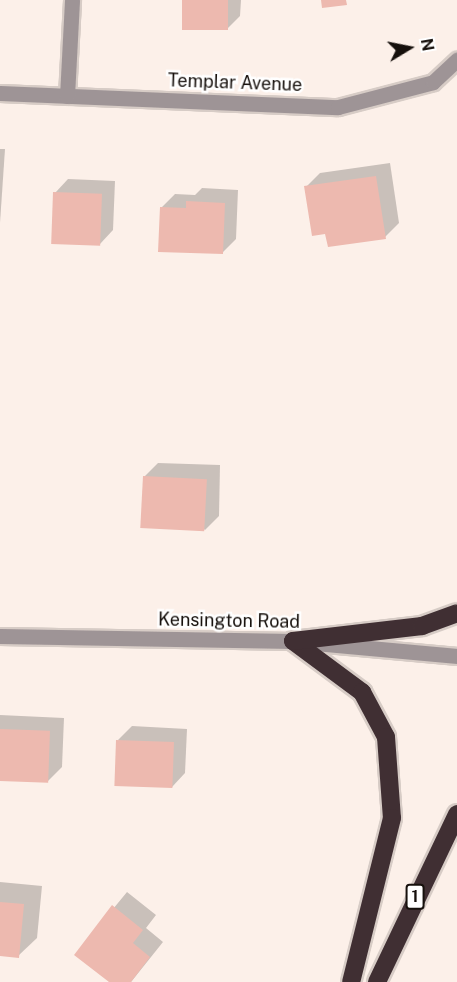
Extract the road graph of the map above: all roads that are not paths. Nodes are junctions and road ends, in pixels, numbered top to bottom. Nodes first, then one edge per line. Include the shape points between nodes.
1 (72, 0) edge
2 (457, 60) edge
3 (0, 93) edge
4 (67, 96) junction
5 (457, 614) edge
6 (0, 636) edge
7 (293, 641) junction
8 (457, 656) edge
9 (457, 814) edge
10 (351, 982) edge
11 (377, 982) edge

1 - 4 street
2 - 4 street, Templar Avenue via 433,82 338,107
3 - 4 street, Templar Avenue
5 - 7 highway via 422,626
6 - 7 street, Kensington Road
7 - 8 street, Kensington Road
7 - 10 highway via 362,693 386,737 392,818
9 - 11 highway, 1

